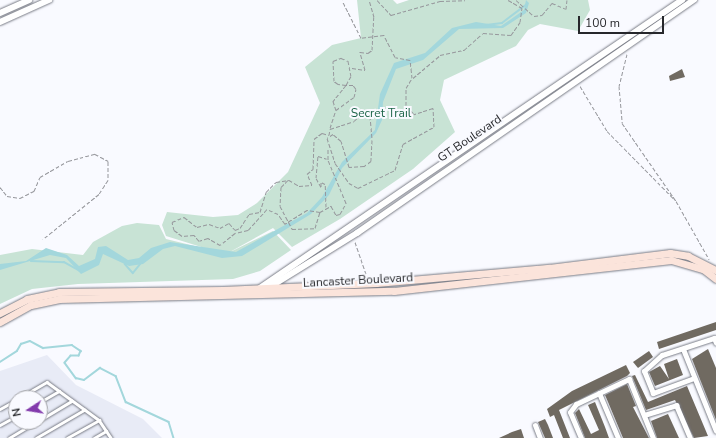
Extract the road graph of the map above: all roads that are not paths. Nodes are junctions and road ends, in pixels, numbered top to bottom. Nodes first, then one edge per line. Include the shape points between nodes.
1 (29, 0) edge
2 (49, 0) edge
3 (682, 0) edge
4 (694, 0) edge
5 (41, 2) edge
6 (0, 13) edge
7 (0, 22) edge
8 (715, 269) edge
9 (716, 280) edge
10 (268, 288) junction
11 (258, 293) junction
12 (0, 313) edge
13 (0, 322) edge
14 (716, 343) edge
15 (683, 349) junction
16 (694, 378) junction
17 (33, 390) edge
18 (59, 391) junction
19 (599, 393) junction
20 (48, 397) edge
21 (72, 401) junction
22 (84, 410) junction
23 (48, 415) edge
24 (644, 415) junction
25 (99, 420) junction
26 (535, 425) dead end
27 (22, 430) edge
28 (106, 431) junction
29 (716, 431) edge
30 (9, 438) edge
31 (36, 438) edge
32 (67, 438) edge
33 (94, 438) edge
34 (111, 438) edge
35 (540, 438) edge
36 (581, 438) edge
37 (618, 438) edge
38 (653, 438) edge
39 (690, 438) edge

1 - 6 street
2 - 5 street
3 - 11 street, GT Boulevard
4 - 10 street, GT Boulevard via 357,233
5 - 7 street
8 - 10 main road, Lancaster Boulevard via 688,256 670,253 549,268 376,283
9 - 11 main road, Lancaster Boulevard via 704,269 671,260 394,291
10 - 11 main road, Lancaster Boulevard
11 - 12 main road, Lancaster Boulevard via 59,292 27,299
11 - 13 main road, Lancaster Boulevard via 251,296 59,299 30,305
14 - 15 street via 714,338
15 - 16 street
15 - 16 street via 662,355 644,371 653,393
16 - 29 street
17 - 18 lane via 47,382
18 - 20 lane
18 - 21 lane
19 - 24 street via 629,379
19 - 36 street via 576,404 570,412
19 - 37 street
21 - 22 lane
21 - 23 lane
22 - 25 lane
22 - 31 lane
24 - 38 street
24 - 39 street via 676,405
25 - 28 lane
25 - 32 lane
26 - 35 street
27 - 30 lane
28 - 33 lane
28 - 34 lane

